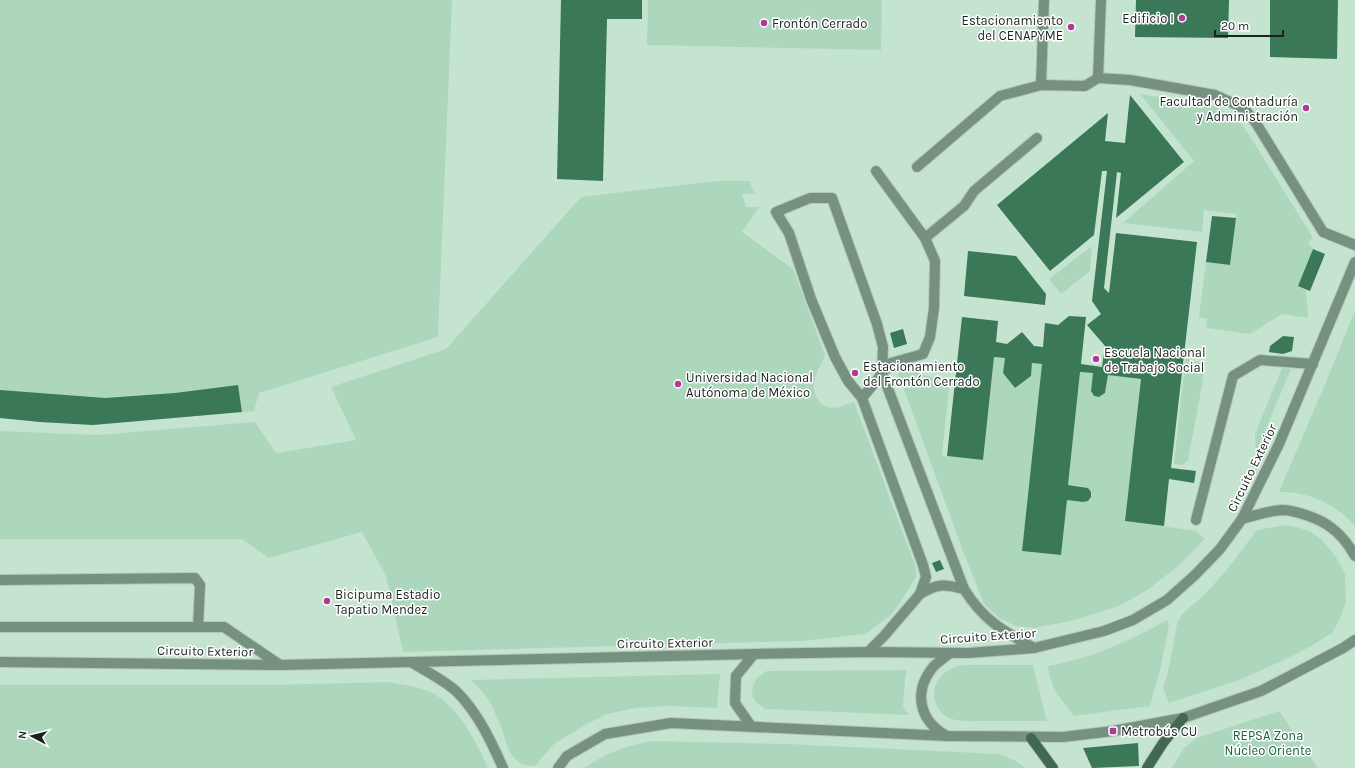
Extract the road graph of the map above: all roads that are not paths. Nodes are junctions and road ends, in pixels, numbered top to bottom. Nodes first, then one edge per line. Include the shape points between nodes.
1 (1044, 0) edge
2 (1101, 0) edge
3 (1098, 78) junction
4 (1041, 85) junction
5 (1037, 138) dead end
6 (917, 167) dead end
7 (876, 171) dead end
8 (925, 238) junction
9 (1355, 245) edge
10 (1355, 262) edge
11 (1352, 274) edge
12 (1313, 364) junction
13 (882, 373) junction
14 (862, 398) junction
15 (1196, 520) dead end
16 (1242, 520) junction
17 (1355, 556) edge
18 (0, 580) edge
19 (964, 589) junction
20 (920, 594) junction
21 (0, 627) edge
22 (198, 627) junction
23 (1355, 633) edge
24 (1355, 640) edge
25 (1034, 648) junction
26 (1343, 648) junction
27 (868, 652) junction
28 (950, 653) junction
29 (754, 654) junction
30 (0, 662) edge
31 (410, 662) junction
32 (280, 665) junction
33 (1183, 718) junction
34 (751, 726) junction
35 (947, 736) junction
36 (1030, 738) junction
37 (503, 768) edge
38 (558, 768) edge
39 (1053, 768) edge
40 (1148, 768) edge

1 - 4 street
2 - 3 street
3 - 4 street via 1085,86
3 - 9 street via 1130,80 1215,95 1237,105 1256,123 1323,232
4 - 6 street via 1000,96
5 - 8 street via 974,191 964,206
7 - 8 street
8 - 13 street via 935,261 934,308 930,337 923,354 891,363
10 - 11 street, Circuito Exterior
11 - 12 street, Circuito Exterior
12 - 15 street via 1260,360 1233,376
12 - 16 street, Circuito Exterior via 1279,444
13 - 14 street
13 - 14 street via 883,347 877,324 832,198 810,198 776,212 789,233 811,299 835,357 848,381
13 - 19 street
14 - 20 street via 923,565 926,578
16 - 17 street via 1267,512 1283,510 1297,513 1329,526
16 - 25 street, Circuito Exterior via 1220,549 1167,600 1133,620 1104,631
18 - 22 street via 195,578 200,585
19 - 20 street via 941,585
19 - 25 street via 987,619
20 - 27 street
21 - 22 street
22 - 32 street via 224,627
23 - 26 street
24 - 26 street
25 - 28 street, Circuito Exterior
26 - 33 street via 1261,691
27 - 28 street, Circuito Exterior
27 - 29 street, Circuito Exterior
28 - 35 street via 928,676 922,696 924,715 930,724
29 - 31 street, Circuito Exterior
29 - 34 street via 736,676 735,696 735,703
30 - 32 street, Circuito Exterior
31 - 32 street, Circuito Exterior
31 - 37 street via 457,692 480,722
33 - 36 street via 1112,731
33 - 40 main road via 1163,743
34 - 35 street
34 - 38 street via 671,723 605,734 567,756
35 - 36 street
36 - 39 main road

